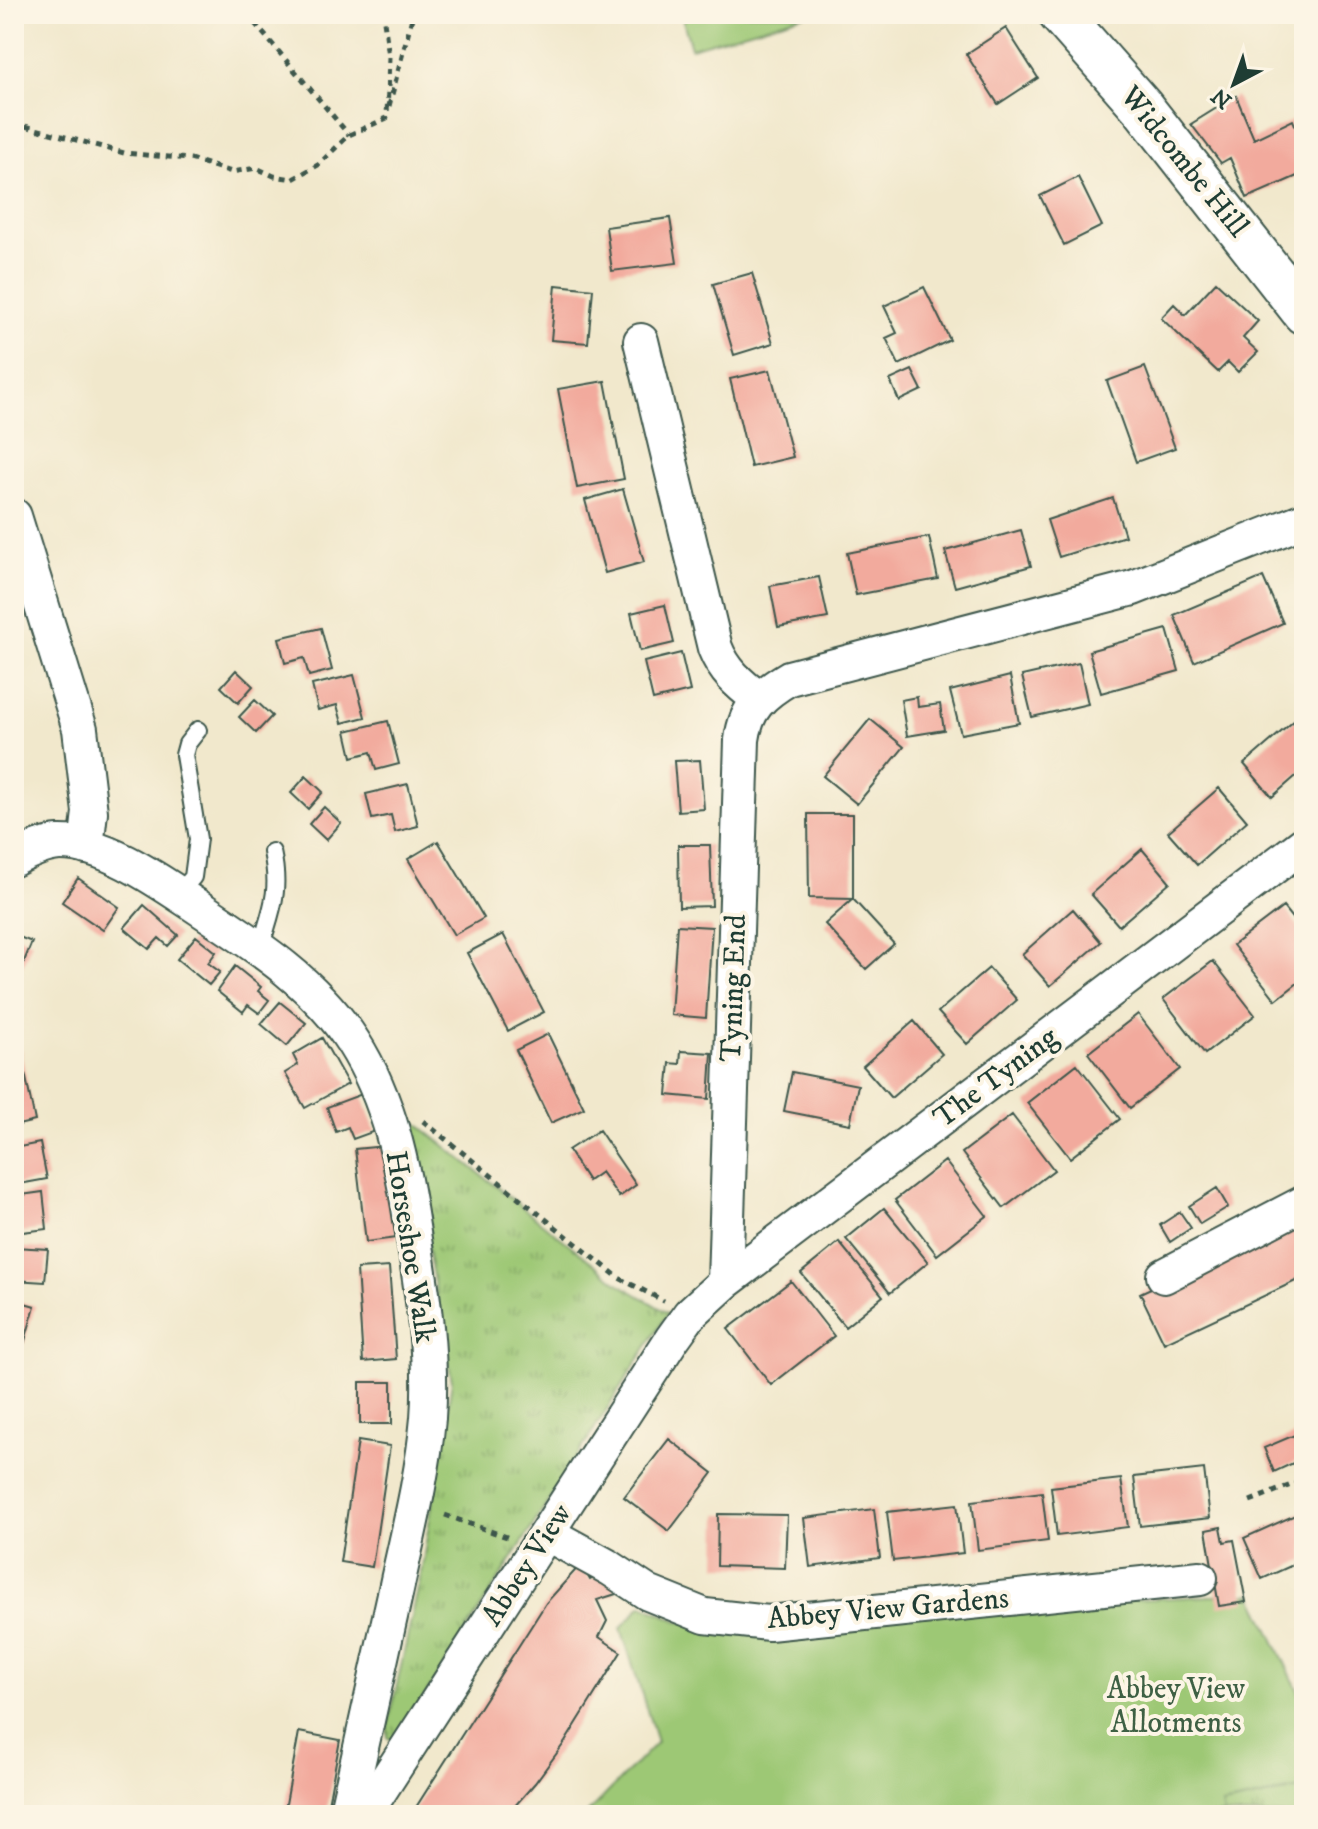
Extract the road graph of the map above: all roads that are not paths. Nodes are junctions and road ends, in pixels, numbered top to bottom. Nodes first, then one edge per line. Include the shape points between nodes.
1 (1060, 14) edge
2 (1304, 313) edge
3 (641, 341) dead end
4 (14, 516) edge
5 (1304, 520) edge
6 (759, 699) junction
7 (198, 730) dead end
8 (1304, 844) edge
9 (86, 847) junction
10 (272, 852) dead end
11 (14, 859) edge
12 (178, 894) junction
13 (260, 949) junction
14 (1304, 1203) edge
15 (1164, 1276) dead end
16 (725, 1282) junction
17 (690, 1314) joint
18 (542, 1542) junction
19 (1200, 1578) dead end
20 (346, 1815) edge
21 (364, 1815) edge

1 - 2 street, Widcombe Hill via 1142,107
3 - 6 street via 715,648 721,664
4 - 9 street via 80,729 90,812
5 - 6 street via 1133,588 789,678
6 - 16 street, Tyning End via 744,721 742,740
7 - 12 lane via 184,755 198,839 196,869
8 - 16 street, The Tyning
9 - 11 street, Horseshoe Walk via 58,843
9 - 12 street, Horseshoe Walk via 121,860
10 - 13 lane via 277,891
12 - 13 street, Horseshoe Walk
13 - 20 street, Horseshoe Walk via 315,994 369,1071 403,1167 426,1319 428,1417 414,1504
14 - 15 street
16 - 17 street, The Tyning
17 - 18 street, Abbey View
18 - 19 street, Abbey View Gardens via 610,1568 648,1593 705,1616 769,1623
18 - 21 street, Abbey View

